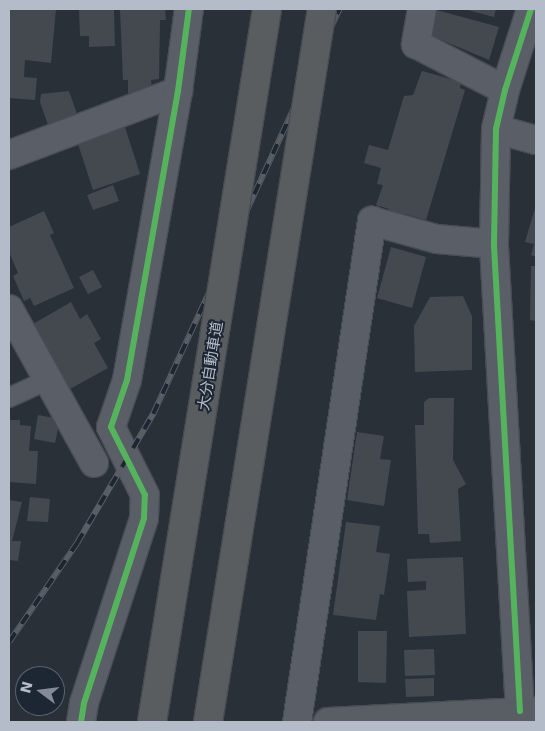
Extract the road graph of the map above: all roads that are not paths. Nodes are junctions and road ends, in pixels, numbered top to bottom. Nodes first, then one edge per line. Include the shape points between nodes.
1 (189, 9) edge
2 (267, 9) edge
3 (322, 9) edge
4 (422, 9) edge
5 (531, 9) edge
6 (505, 90) junction
7 (178, 91) junction
8 (496, 129) junction
9 (536, 140) edge
10 (9, 155) edge
11 (494, 244) junction
12 (9, 309) edge
13 (48, 380) junction
14 (9, 397) edge
15 (94, 463) dead end
16 (525, 602) edge
17 (528, 711) edge
18 (81, 722) edge
19 (152, 722) edge
20 (208, 722) edge
21 (297, 722) edge
22 (328, 722) edge

1 - 7 street
2 - 19 highway, 大分自動車道, bridge
3 - 20 highway, bridge
4 - 6 street via 416,44
5 - 6 street
6 - 8 street
7 - 10 street
7 - 18 street via 127,380 112,427 145,495 144,518 84,703
8 - 9 street
8 - 11 street
11 - 16 street
11 - 21 street via 436,239 372,221
12 - 13 street
13 - 14 lane
13 - 15 street
16 - 17 street
17 - 22 main road

